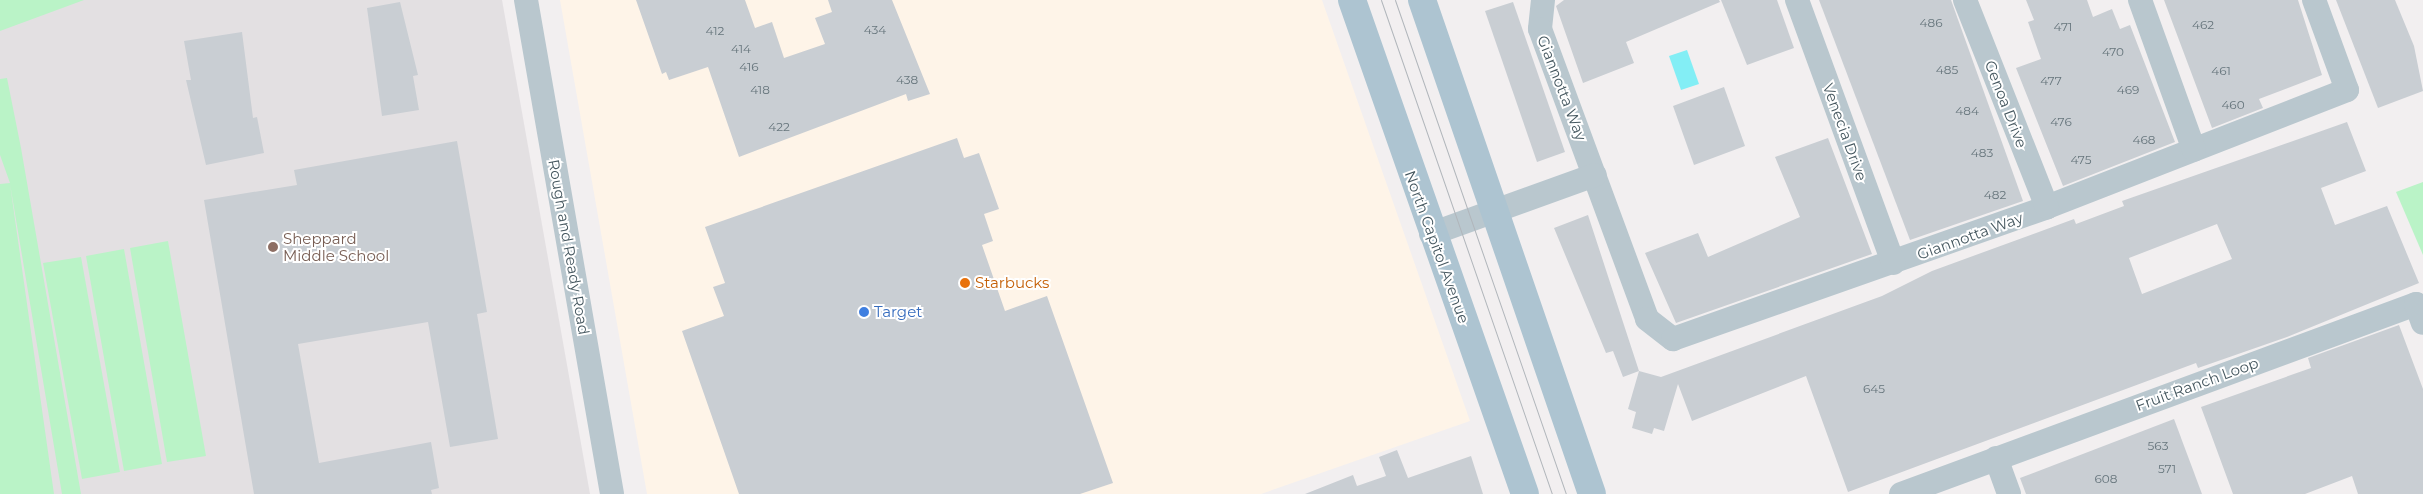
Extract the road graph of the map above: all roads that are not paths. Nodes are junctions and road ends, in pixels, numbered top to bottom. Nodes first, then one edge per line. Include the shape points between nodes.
1 (526, 0) edge
2 (1352, 0) edge
3 (1422, 0) edge
4 (1543, 0) edge
5 (1797, 0) edge
6 (1966, 0) edge
7 (2140, 0) edge
8 (2314, 0) edge
9 (2194, 150) junction
10 (1595, 175) junction
11 (2047, 207) junction
12 (1493, 210) junction
13 (1430, 234) junction
14 (1892, 263) junction
15 (2423, 323) edge
16 (1996, 458) junction
17 (612, 494) edge
18 (1525, 494) edge
19 (1592, 494) edge
20 (1901, 494) edge
21 (2009, 494) edge

1 - 17 street, Rough and Ready Road
2 - 13 main road, North Capitol Avenue
3 - 12 main road
4 - 10 street, Giannotta Way via 1540,29
5 - 14 street, Venecia Drive
6 - 11 street, Genoa Drive
7 - 9 street
8 - 9 street, Giannotta Way via 2347,90
9 - 11 street, Giannotta Way
10 - 12 street
10 - 14 street, Giannotta Way via 1647,318 1673,339
11 - 14 street, Giannotta Way
12 - 13 street
12 - 19 main road
13 - 18 main road, North Capitol Avenue
15 - 16 street, Fruit Ranch Loop via 2416,304
16 - 20 street
16 - 21 street

